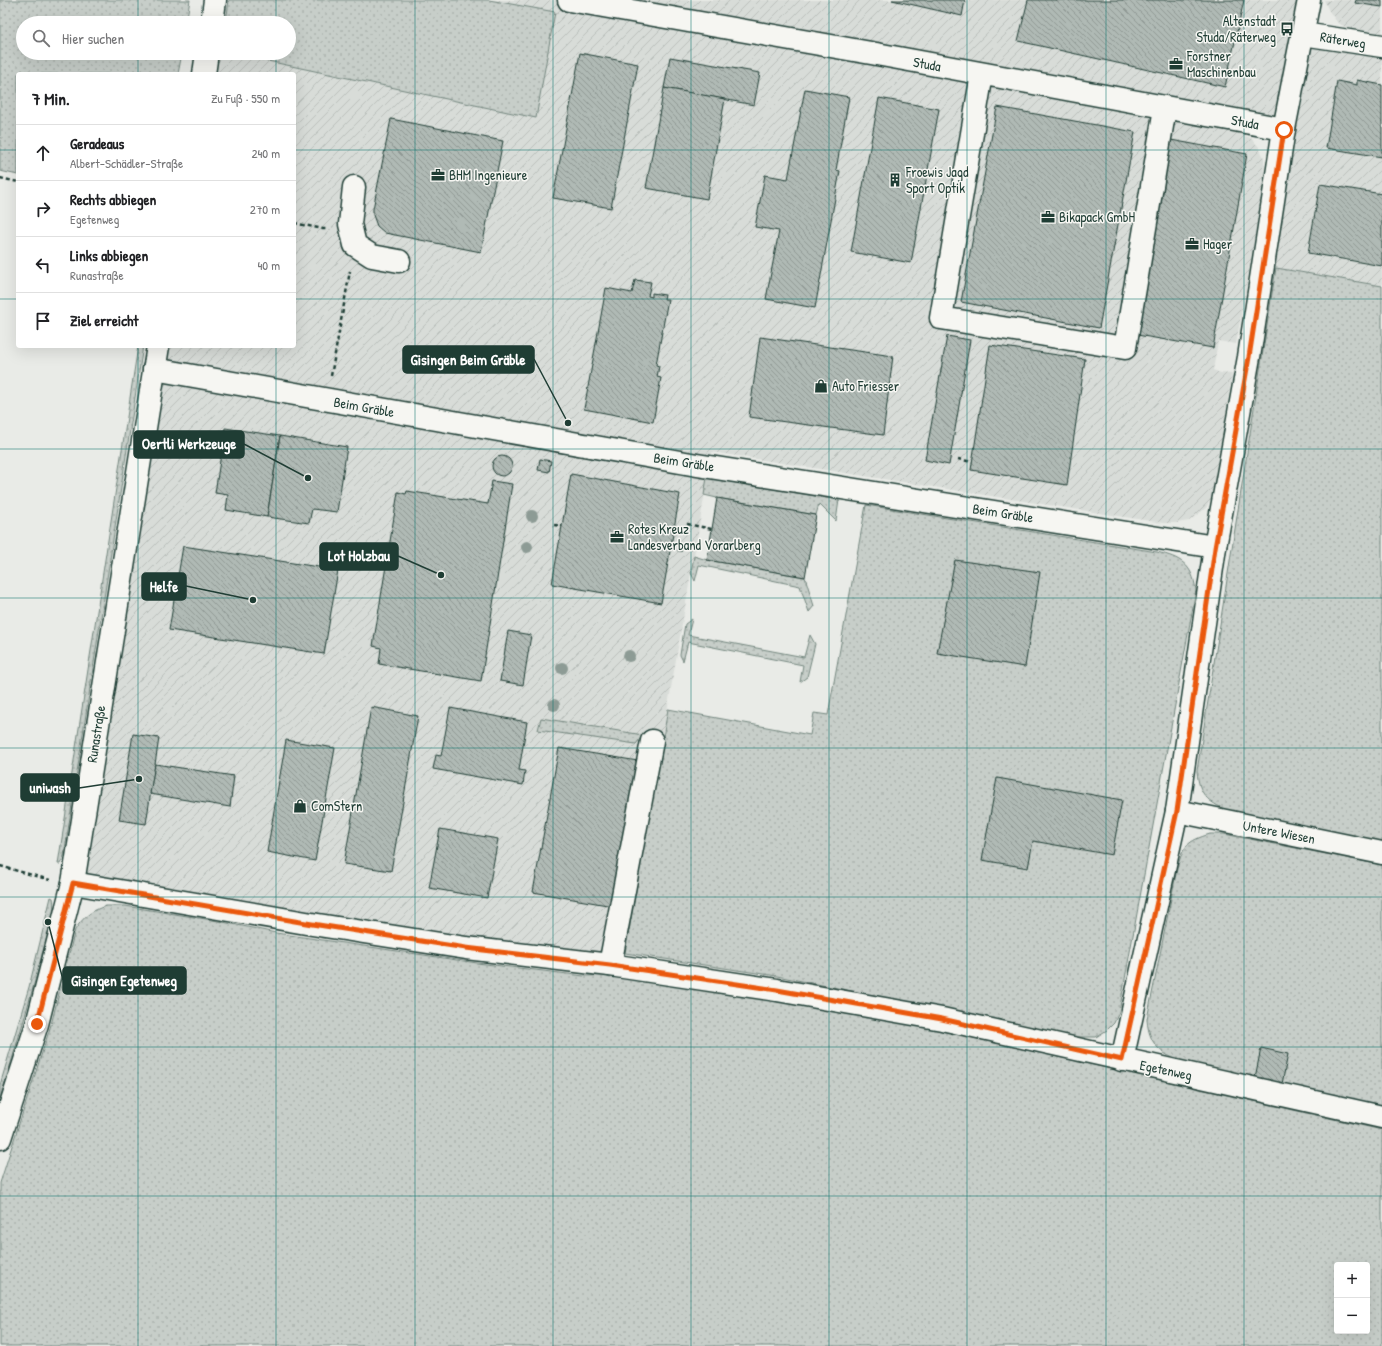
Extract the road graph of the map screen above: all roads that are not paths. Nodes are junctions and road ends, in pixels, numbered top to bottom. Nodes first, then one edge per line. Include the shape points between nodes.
1 (215, 0) edge
2 (569, 0) edge
3 (1309, 0) edge
4 (667, 9) edge
5 (213, 16) edge
6 (1303, 34) junction
7 (1382, 46) edge
8 (206, 60) edge
9 (204, 72) edge
10 (982, 74) junction
11 (1165, 108) junction
12 (1284, 130) junction
13 (354, 187) dead end
14 (399, 261) dead end
15 (158, 348) edge
16 (154, 369) junction
17 (1215, 548) junction
18 (652, 740) dead end
19 (1177, 811) junction
20 (1382, 852) edge
21 (73, 883) junction
22 (610, 965) junction
23 (1122, 1060) junction
24 (1382, 1117) edge
25 (0, 1138) edge

1 - 5 street
2 - 4 street, Studa
3 - 6 street
4 - 10 street, Studa
6 - 7 street, Räterweg
6 - 12 street
8 - 9 street
10 - 11 street, Studa
10 - 11 street via 941,318 1125,348
11 - 12 street, Studa
12 - 17 street via 1249,357
13 - 14 street via 350,224 355,245 372,256
15 - 16 street, Runastraße
16 - 17 street, Beim Gräble via 326,400 518,424 697,465
16 - 21 street, Runastraße
17 - 19 street
18 - 22 street
19 - 20 street, Untere Wiesen
19 - 23 street
21 - 22 street, Egetenweg via 466,948
21 - 25 street, Runastraße via 37,1024
22 - 23 street, Egetenweg via 777,990 942,1019
23 - 24 street, Egetenweg

